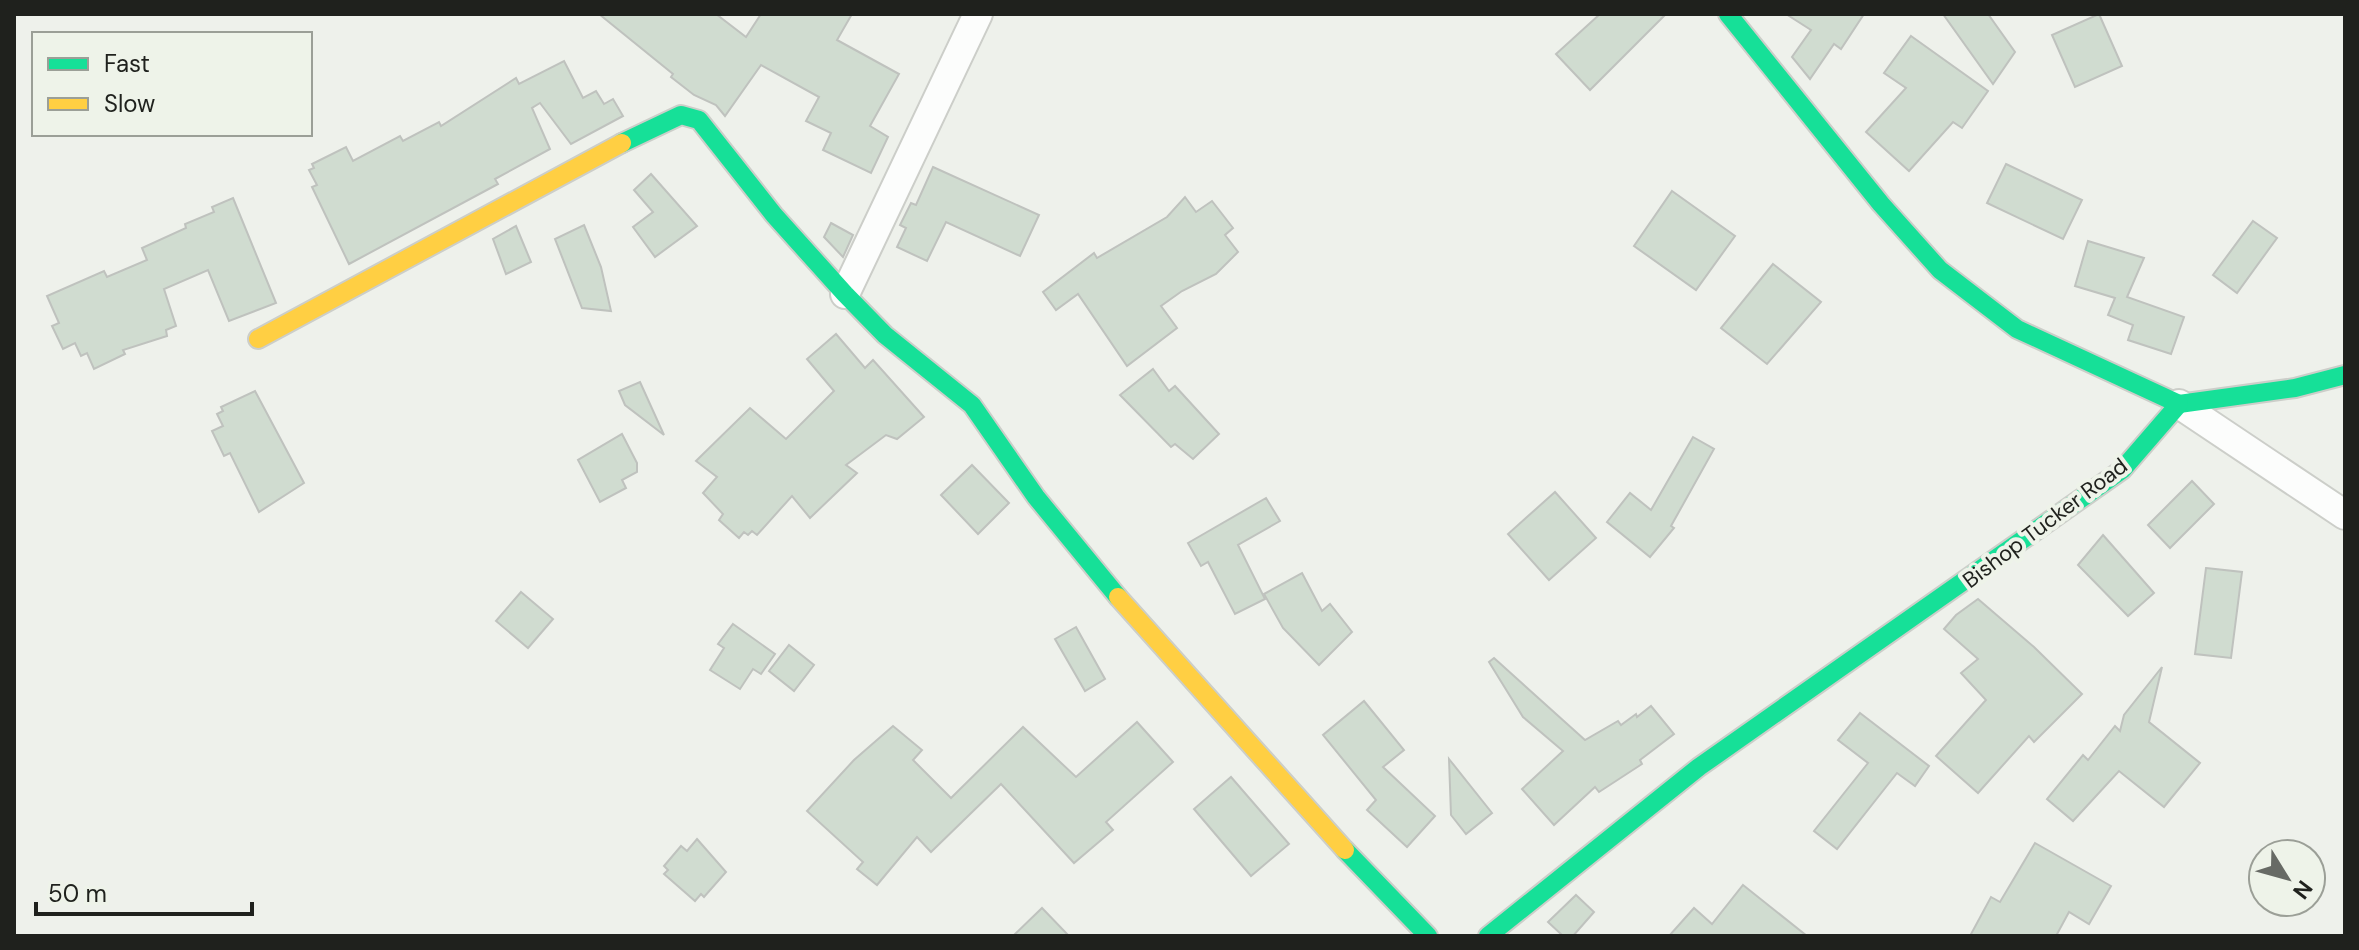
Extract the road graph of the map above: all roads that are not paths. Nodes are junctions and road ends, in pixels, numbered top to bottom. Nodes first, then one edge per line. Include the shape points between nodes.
1 (978, 14) edge
2 (1728, 14) edge
3 (845, 294) junction
4 (258, 339) dead end
5 (2345, 375) edge
6 (2179, 404) junction
7 (2345, 515) edge
8 (1428, 936) edge
9 (1488, 936) edge

1 - 3 street
2 - 6 main road via 1940,270 2017,329
3 - 4 main road via 774,215 706,127 681,115
3 - 8 main road via 885,335 972,405 1036,497 1111,589 1301,804
5 - 6 main road via 2295,388
6 - 7 street
6 - 9 main road, Bishop Tucker Road via 2122,470 1699,767

